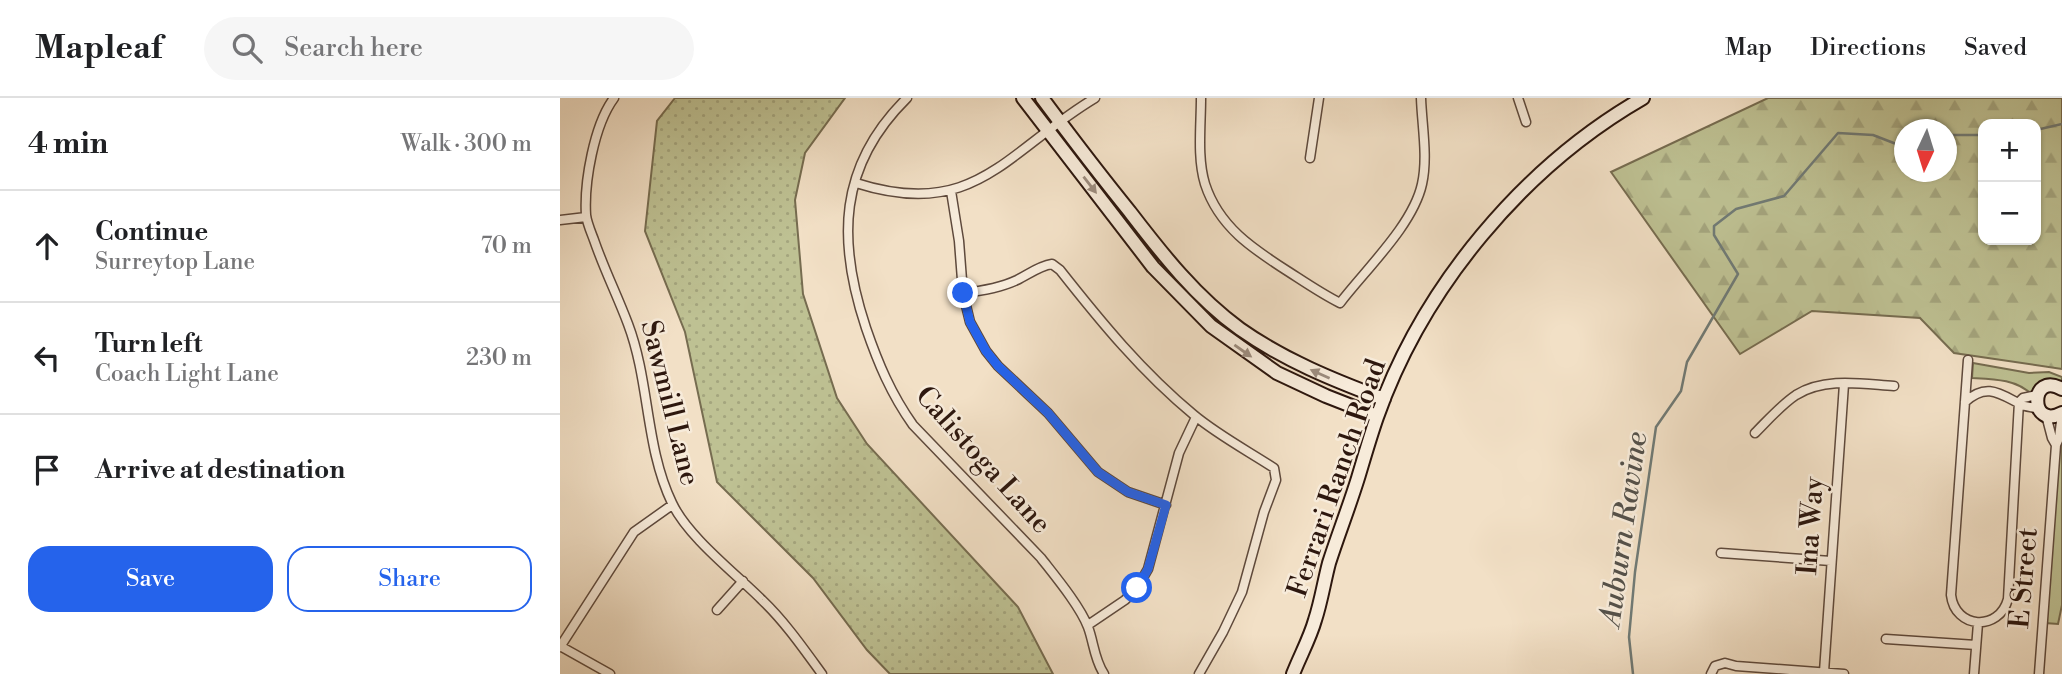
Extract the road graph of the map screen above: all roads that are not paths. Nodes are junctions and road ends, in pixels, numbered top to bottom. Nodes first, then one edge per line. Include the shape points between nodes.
1 (614, 98) edge
2 (907, 98) edge
3 (1023, 98) edge
4 (1042, 98) edge
5 (1095, 98) edge
6 (1201, 98) edge
7 (1319, 98) edge
8 (1420, 98) edge
9 (1518, 98) edge
10 (1643, 98) edge
11 (1525, 122) dead end
12 (1054, 126) junction
13 (1310, 158) dead end
14 (856, 183) junction
15 (951, 191) junction
16 (586, 217) junction
17 (560, 220) edge
18 (963, 293) junction
19 (1969, 360) dead end
20 (1844, 384) junction
21 (1895, 386) dead end
22 (2062, 389) edge
23 (1384, 399) junction
24 (1965, 402) junction
25 (2019, 402) junction
26 (2040, 406) junction
27 (2062, 413) edge
28 (1377, 416) junction
29 (1196, 417) junction
30 (1755, 433) dead end
31 (2056, 444) junction
32 (672, 505) junction
33 (1166, 505) junction
34 (1721, 553) dead end
35 (1831, 561) junction
36 (743, 581) junction
37 (717, 610) dead end
38 (1978, 623) junction
39 (1087, 625) junction
40 (1886, 639) dead end
41 (1976, 645) junction
42 (560, 646) edge
43 (1824, 672) junction
44 (610, 674) edge
45 (821, 674) edge
46 (1104, 674) edge
47 (1199, 674) edge
48 (1293, 674) edge
49 (1711, 674) edge
50 (1844, 674) edge
51 (1974, 674) edge
52 (2039, 674) edge

1 - 16 street, Sawmill Lane via 593,147
2 - 14 street, Calistoga Lane via 870,145
3 - 12 street
4 - 12 street
5 - 12 street
6 - 8 street via 1201,165 1205,184 1224,221 1250,247 1340,303 1416,202 1424,165
7 - 13 street
9 - 11 street
10 - 23 street, Ferrari Ranch Road via 1570,146 1492,224 1445,284
12 - 15 street via 998,168
23 -> 12 street via 1286,357 1239,328 1165,257
12 -> 28 street via 1153,267 1211,327 1277,373
14 - 15 street via 905,194
14 - 39 street, Calistoga Lane via 847,223 850,269 889,387 934,449 1041,558
15 - 18 street
16 - 17 street
16 - 32 street, Sawmill Lane via 628,325 644,382 651,436
18 - 29 street via 990,289 1052,264 1141,368
18 - 33 street via 970,322 986,351 1098,472 1128,492
19 - 24 street
20 - 21 street
20 - 30 street via 1818,386 1796,396
20 - 35 street, Ina Way
22 - 26 street via 2042,389
23 - 28 street, Ferrari Ranch Road
24 - 25 street via 1987,390
24 - 38 street via 1951,595 1958,613
25 - 26 street via 2023,398
25 - 38 street via 2008,599 1998,616
26 - 27 street via 2055,416
26 - 31 street, E Street
27 - 31 street, E Street
28 - 48 street, Ferrari Ranch Road via 1315,621
29 - 33 street via 1179,453
29 - 47 street via 1274,468 1276,480 1242,592
31 - 52 street, E Street
32 - 36 street, Sawmill Lane via 702,543
32 - 42 street via 634,532
33 - 39 street via 1148,569 1137,588
34 - 35 street
35 - 43 street, Ina Way
36 - 37 street
36 - 45 street, Sawmill Lane
38 - 41 street
39 - 46 street, Calistoga Lane
40 - 41 street
41 - 51 street
42 - 44 street
43 - 49 street via 1725,663 1715,666
43 - 50 street

